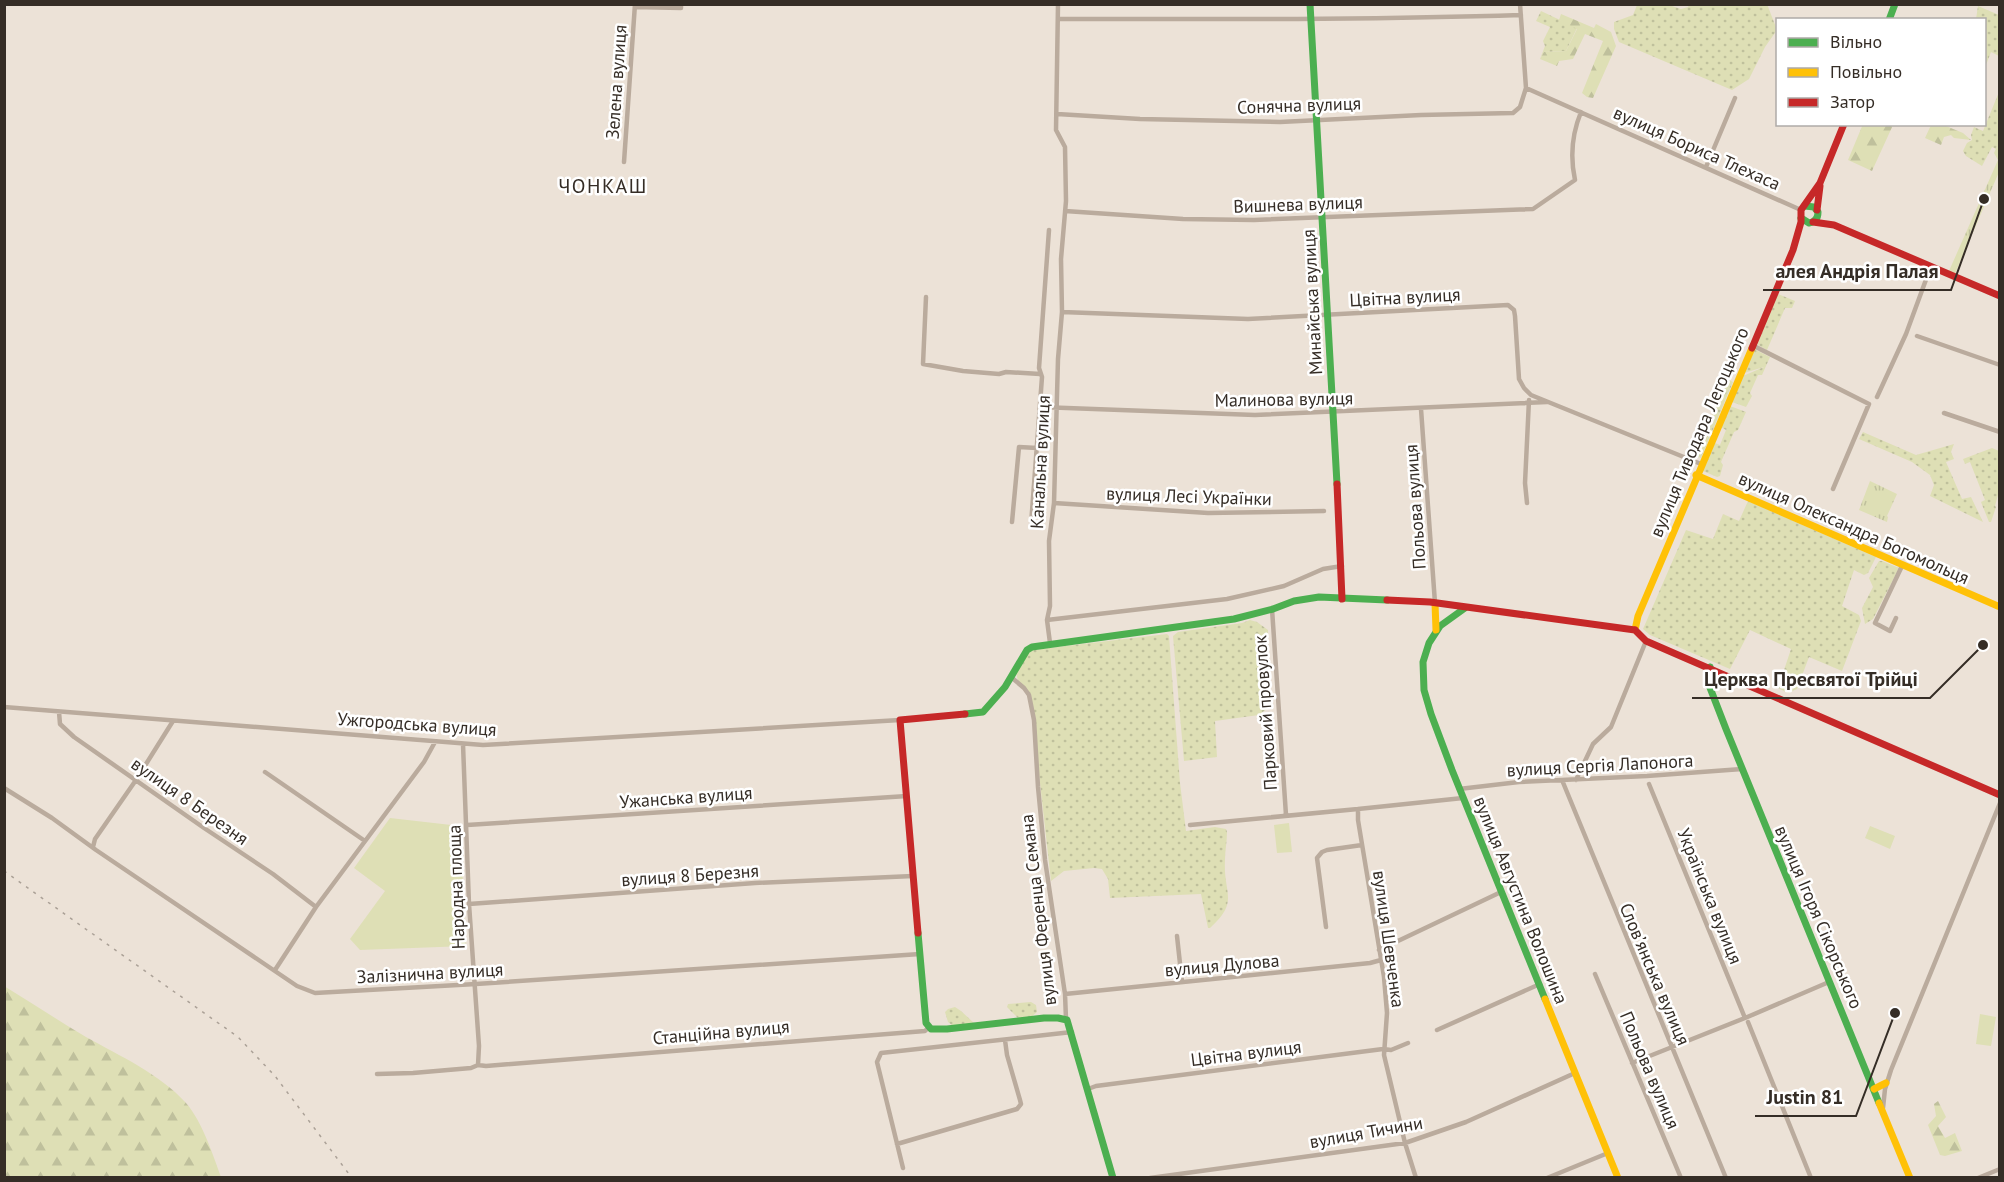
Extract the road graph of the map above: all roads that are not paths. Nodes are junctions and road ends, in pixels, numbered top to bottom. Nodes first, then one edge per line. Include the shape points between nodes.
1 (1058, 4) edge
2 (1310, 4) edge
3 (1520, 4) edge
4 (635, 6) edge
5 (681, 6) edge
6 (1521, 15) junction
7 (1058, 19) junction
8 (1310, 19) junction
9 (1526, 88) junction
10 (1735, 98) dead end
11 (1581, 112) junction
12 (1057, 114) junction
13 (1317, 119) junction
14 (1843, 126) edge
15 (624, 162) dead end
16 (1706, 166) junction
17 (1820, 183) junction
18 (1802, 211) junction
19 (1817, 211) junction
20 (1065, 212) junction
21 (1322, 217) junction
22 (1812, 223) junction
23 (1834, 225) junction
24 (1049, 230) dead end
25 (1794, 247) junction
26 (1931, 266) junction
27 (2000, 296) edge
28 (926, 297) dead end
29 (1062, 312) junction
30 (1328, 315) junction
31 (1917, 336) dead end
32 (1752, 345) junction
33 (2000, 365) edge
34 (1040, 374) junction
35 (1531, 395) junction
36 (1877, 397) dead end
37 (1528, 402) junction
38 (1550, 402) junction
39 (1057, 406) junction
40 (1040, 407) junction
41 (1421, 409) junction
42 (1332, 411) junction
43 (1944, 413) dead end
44 (2000, 432) edge
45 (1037, 448) junction
46 (1701, 464) junction
47 (1696, 475) junction
48 (1833, 489) dead end
49 (1054, 503) junction
50 (1527, 503) dead end
51 (1324, 511) dead end
52 (1012, 522) dead end
53 (1031, 525) dead end
54 (1342, 566) junction
55 (1902, 566) junction
56 (1342, 599) junction
57 (1435, 603) junction
58 (1999, 606) edge
59 (1466, 608) junction
60 (1272, 609) junction
61 (1896, 618) dead end
62 (1047, 620) junction
63 (1436, 630) junction
64 (1635, 630) junction
65 (1646, 640) junction
66 (1050, 643) junction
67 (1710, 667) junction
68 (1011, 677) junction
69 (4, 707) edge
70 (59, 712) junction
71 (900, 720) junction
72 (173, 721) junction
73 (435, 742) junction
74 (463, 744) junction
75 (1742, 769) junction
76 (265, 772) dead end
77 (136, 780) junction
78 (1562, 780) junction
79 (1576, 780) junction
80 (1649, 784) dead end
81 (4, 788) edge
82 (1459, 789) junction
83 (1998, 794) edge
84 (907, 796) junction
85 (1463, 798) junction
86 (1999, 803) edge
87 (1358, 809) junction
88 (1286, 815) junction
89 (467, 825) junction
90 (1190, 825) dead end
91 (365, 841) junction
92 (1362, 845) junction
93 (93, 847) junction
94 (913, 876) junction
95 (1502, 892) junction
96 (469, 904) junction
97 (316, 907) junction
98 (1326, 927) dead end
99 (1177, 936) dead end
100 (1379, 950) junction
101 (920, 954) junction
102 (1381, 960) junction
103 (275, 970) junction
104 (1595, 974) dead end
105 (1182, 982) junction
106 (1829, 982) junction
107 (474, 984) junction
108 (1540, 984) junction
109 (1065, 994) junction
110 (1066, 1019) junction
111 (1747, 1020) junction
112 (929, 1027) junction
113 (1437, 1030) dead end
114 (1072, 1032) junction
115 (1005, 1040) junction
116 (1408, 1043) dead end
117 (1671, 1046) junction
118 (1383, 1049) junction
119 (1632, 1063) junction
120 (478, 1065) junction
121 (1575, 1073) junction
122 (377, 1074) dead end
123 (1886, 1083) junction
124 (1087, 1089) junction
125 (1874, 1089) junction
126 (1883, 1112) junction
127 (1405, 1143) junction
128 (897, 1144) junction
129 (1608, 1153) junction
130 (903, 1168) dead end
131 (2000, 1169) edge
132 (1113, 1178) edge
133 (1150, 1178) edge
134 (1416, 1178) edge
135 (1547, 1178) edge
136 (1618, 1178) edge
137 (1681, 1178) edge
138 (1726, 1178) edge
139 (1811, 1178) edge
140 (1910, 1178) edge
141 (1978, 1178) edge

1 - 7 street, Канальна вулиця
2 - 8 street, Минайська вулиця
3 - 6 street
4 - 5 street
4 - 15 street, Зелена вулиця
6 - 8 street
6 - 9 street
7 - 8 street
7 - 12 street, Канальна вулиця
8 - 13 street, Минайська вулиця
9 - 11 street, вулиця Бориса Тлехаса
9 - 13 street, Сонячна вулиця via 1520,107 1513,113
10 - 16 street
11 - 16 street, вулиця Бориса Тлехаса
11 - 21 street, Вишнева вулиця via 1572,151 1575,180 1533,209
12 - 13 street, Сонячна вулиця via 1280,122
12 - 20 street, Канальна вулиця via 1056,130 1066,156
13 - 21 street, Минайська вулиця
14 - 17 street, вулиця Тиводара Легоцького
16 - 18 street, вулиця Бориса Тлехаса
17 - 18 street, вулиця Тиводара Легоцького
17 - 19 street, вулиця Тиводара Легоцького
18 - 19 street via 1812,206
18 - 22 street via 1804,221
18 - 25 street, вулиця Тиводара Легоцького
19 - 22 street, вулиця Тиводара Легоцького
19 - 23 street
20 - 21 street, Вишнева вулиця via 1182,219
20 - 29 street, Канальна вулиця
21 - 30 street, Минайська вулиця
22 - 23 street
22 - 25 street, вулиця Тиводара Легоцького
23 - 26 street
24 - 34 street
25 - 32 street, вулиця Тиводара Легоцького
26 - 27 street
26 - 36 street
28 - 34 street via 922,364 963,371
29 - 30 street, Цвітна вулиця via 1248,319
29 - 39 street, Канальна вулиця
30 - 35 street, Цвітна вулиця via 1508,305 1515,316 1521,384
30 - 42 street, Минайська вулиця
31 - 33 street
32 - 46 street, вулиця Тиводара Легоцького
32 - 48 street via 1869,404
34 - 40 street
35 - 37 street
35 - 38 street
37 - 38 street, Малинова вулиця
37 - 41 street, Малинова вулиця
37 - 50 street
38 - 46 street
39 - 40 street, Малинова вулиця
39 - 42 street, Малинова вулиця via 1256,415
39 - 49 street, Канальна вулиця
40 - 45 street
41 - 42 street, Малинова вулиця
41 - 57 street, Польова вулиця
42 - 54 street, Минайська вулиця
43 - 44 street
45 - 52 street via 1019,447
45 - 53 street
46 - 47 street, вулиця Тиводара Легоцького
47 - 55 street, вулиця Олександра Богомольця
47 - 64 street, вулиця Тиводара Легоцького
49 - 51 street, вулиця Лесі Українки via 1208,513
49 - 62 street, Канальна вулиця
54 - 56 street, Минайська вулиця
54 - 62 street via 1323,569 1284,586 1227,599
55 - 58 street, вулиця Олександра Богомольця
55 - 61 street via 1875,623 1890,631
56 - 57 street
56 - 60 street via 1310,598
57 - 59 street
57 - 63 street, вулиця Августина Волошина
59 - 63 street, вулиця Августина Волошина via 1452,614
59 - 64 street
60 - 66 street via 1178,628
60 - 88 street, Парковий провулок
62 - 66 street, Канальна вулиця
63 - 82 street, вулиця Августина Волошина via 1423,663 1424,694
64 - 65 street
65 - 67 street
65 - 79 street via 1611,727 1593,744
66 - 68 street via 1027,650
67 - 75 street, вулиця Ігоря Сікорського via 1707,680
67 - 83 street
68 - 71 street via 983,712
68 - 109 street, вулиця Ференца Семана via 1029,695 1034,720 1045,860
69 - 70 street, Ужгородська вулиця
70 - 72 street, Ужгородська вулиця
70 - 77 street, вулиця 8 Березня via 60,724 66,730
71 - 74 street, Ужгородська вулиця
71 - 84 street
72 - 73 street, Ужгородська вулиця
72 - 77 street
73 - 74 street, Ужгородська вулиця
73 - 91 street
74 - 89 street, Народна площа
75 - 79 street, вулиця Сергія Лапонога
75 - 106 street, вулиця Ігоря Сікорського
76 - 91 street
77 - 93 street
77 - 97 street, вулиця 8 Березня
78 - 79 street, вулиця Сергія Лапонога
78 - 82 street, вулиця Сергія Лапонога
78 - 117 street, Словʼянська вулиця
80 - 111 street, Українська вулиця
81 - 93 street, Залізнична вулиця
82 - 85 street, вулиця Августина Волошина
83 - 86 street
84 - 89 street, Ужанська вулиця
84 - 94 street
85 - 87 street
85 - 95 street, вулиця Августина Волошина
86 - 123 street
87 - 88 street
87 - 92 street, вулиця Шевченка
88 - 90 street
89 - 96 street, Народна площа
91 - 97 street
92 - 98 street via 1327,850 1317,858
92 - 100 street, вулиця Шевченка
93 - 103 street, Залізнична вулиця
94 - 96 street, вулиця 8 Березня
94 - 101 street
95 - 100 street
95 - 108 street, вулиця Августина Волошина
96 - 107 street, Народна площа
97 - 103 street
99 - 105 street
100 - 102 street, вулиця Шевченка
101 - 107 street, Залізнична вулиця
101 - 112 street via 925,1020
102 - 105 street, вулиця Дулова
102 - 118 street, вулиця Шевченка via 1387,1013
103 - 107 street, Залізнична вулиця via 315,993
104 - 119 street, Польова вулиця
105 - 109 street, вулиця Дулова
106 - 111 street
106 - 125 street, вулиця Ігоря Сікорського
107 - 120 street, Народна площа
108 - 113 street
108 - 121 street, вулиця Августина Волошина
109 - 110 street, вулиця Ференца Семана
110 - 112 street, Станційна вулиця via 1042,1018 944,1030
110 - 114 street, вулиця Ференца Семана
111 - 117 street
111 - 139 street, Українська вулиця
112 - 120 street, Станційна вулиця via 925,1031 752,1046
114 - 115 street
114 - 124 street, вулиця Ференца Семана
115 - 128 street via 1021,1104 1017,1109
115 - 128 street via 881,1053 877,1062
116 - 118 street, Цвітна вулиця
117 - 119 street
117 - 138 street, Словʼянська вулиця
118 - 124 street, Цвітна вулиця
118 - 127 street, вулиця Шевченка
119 - 137 street, Польова вулиця
120 - 122 street, Станційна вулиця
121 - 127 street, вулиця Тичини via 1466,1122
121 - 129 street, вулиця Августина Волошина
123 - 125 street
123 - 126 street
124 - 132 street, вулиця Ференца Семана
125 - 126 street, вулиця Ігоря Сікорського
126 - 140 street, вулиця Ігоря Сікорського
127 - 133 street, вулиця Тичини
127 - 134 street, вулиця Шевченка
128 - 130 street
129 - 135 street
129 - 136 street, вулиця Августина Волошина
131 - 141 street

